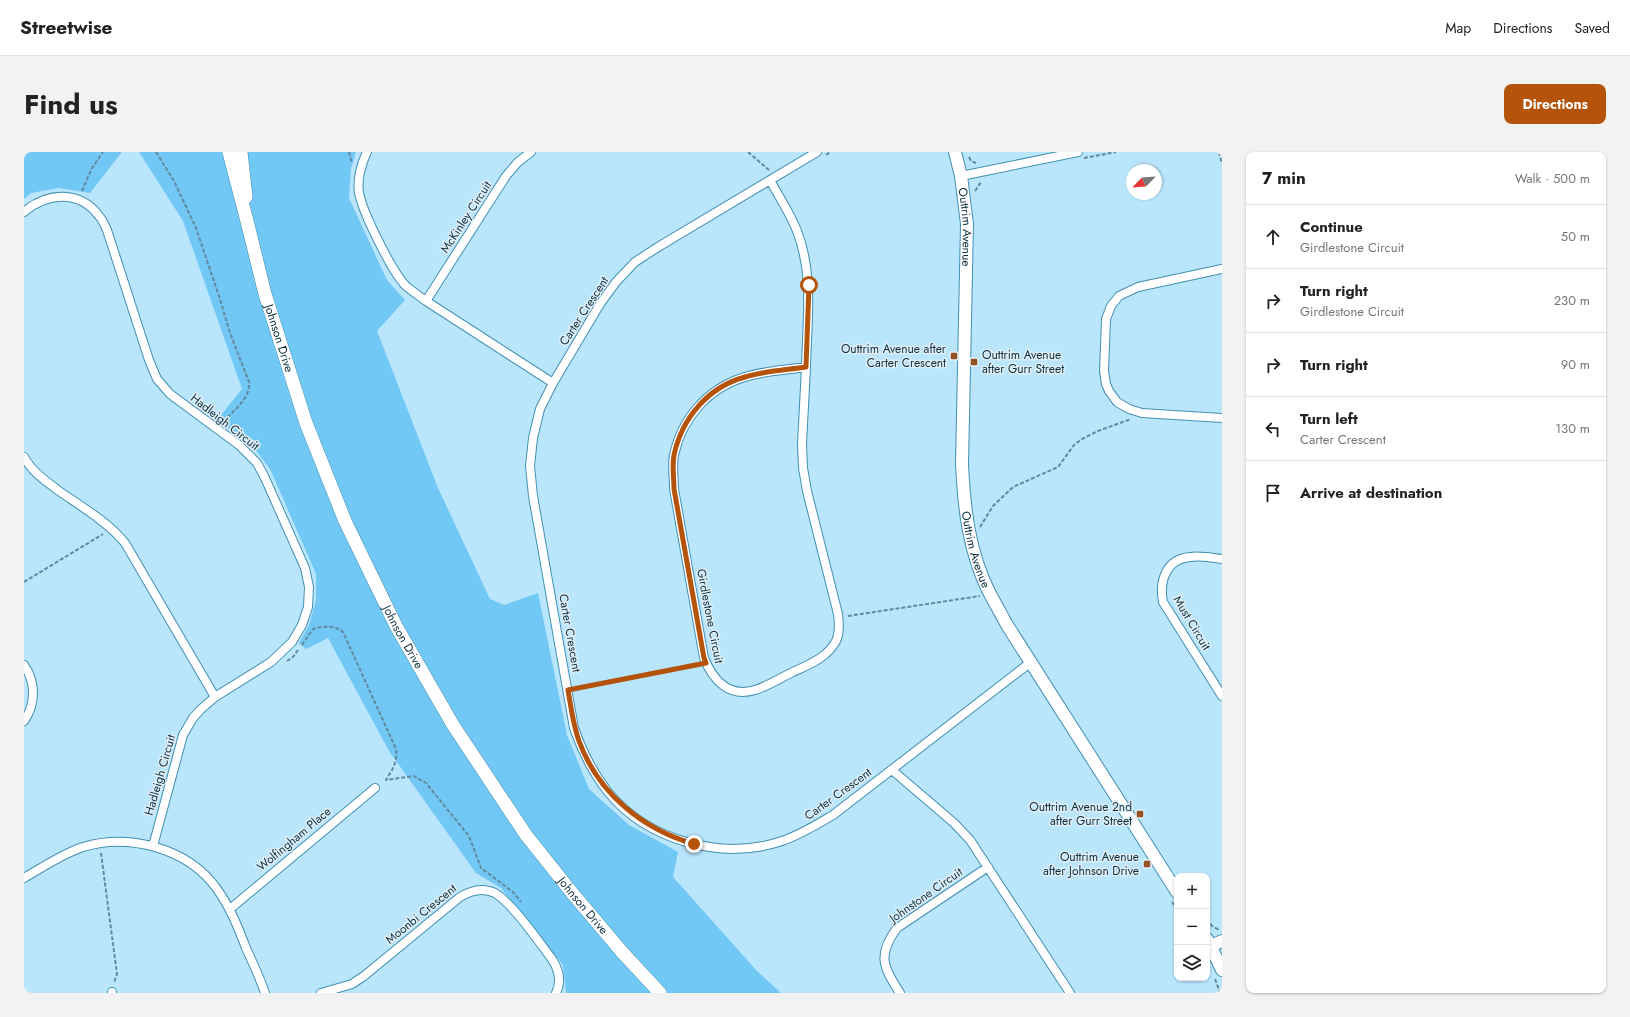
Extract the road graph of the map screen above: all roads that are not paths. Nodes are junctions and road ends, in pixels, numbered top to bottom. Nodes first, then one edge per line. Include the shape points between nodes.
1 (229, 152) edge
2 (241, 152) edge
3 (367, 152) edge
4 (531, 152) edge
5 (817, 152) edge
6 (955, 152) edge
7 (1078, 156) edge
8 (961, 176) junction
9 (773, 178) junction
10 (24, 212) edge
11 (248, 225) junction
12 (1222, 269) edge
13 (426, 300) junction
14 (806, 367) junction
15 (553, 383) junction
16 (1222, 418) edge
17 (24, 457) edge
18 (1222, 558) edge
19 (1031, 662) junction
20 (24, 665) edge
21 (1222, 696) edge
22 (215, 697) junction
23 (24, 721) edge
24 (892, 770) junction
25 (374, 788) dead end
26 (153, 846) junction
27 (988, 868) junction
28 (24, 878) edge
29 (1174, 887) edge
30 (230, 909) junction
31 (1213, 942) edge
32 (1221, 962) edge
33 (265, 993) edge
34 (321, 993) edge
35 (556, 993) edge
36 (660, 993) edge
37 (900, 993) edge
38 (1070, 993) edge

1 - 11 main road, Johnson Drive
2 - 11 main road, Johnson Drive
3 - 13 street via 360,170 359,182 365,212 395,271 406,285
4 - 13 street, McKinley Circuit via 506,176
5 - 9 street, Carter Crescent
6 - 8 street, Outtrim Avenue
7 - 8 street
8 - 19 street, Outtrim Avenue via 967,224 962,464 966,520 975,557 989,592
9 - 14 street, Girdlestone Circuit via 806,258 809,285
9 - 15 street, Carter Crescent via 658,247 625,272 600,304
10 - 22 street, Hadleigh Circuit via 38,201 60,196 89,205 100,216 157,378 170,394 239,445 257,463 305,568 309,587 306,613 292,642 280,655
11 - 36 main road, Johnson Drive via 265,294 306,423 345,521 396,626 453,726 526,835 622,952
12 - 16 street via 1138,287 1119,296 1111,306 1106,319 1104,371 1109,391 1118,402 1134,411
13 - 15 street
14 - 14 street, Girdlestone Circuit via 745,377 724,385 691,414 680,434 674,455 674,489 704,658 709,671 729,688 756,690 816,661 828,652 838,634 839,618 803,468
15 - 24 street, Carter Crescent via 540,409 535,430 530,466 533,496 574,728 591,768 608,792 641,821 667,835 694,844 752,848 781,842 808,831
17 - 22 street via 40,477 110,528 125,544
18 - 21 street, Must Circuit via 1191,556 1180,559 1167,570 1162,580 1161,591 1164,602
19 - 24 street, Carter Crescent
19 - 29 street, Outtrim Avenue
20 - 23 street via 33,692 32,707
22 - 26 street, Hadleigh Circuit via 193,718 184,735
24 - 27 street via 954,823 970,840
25 - 30 street, Wolfingham Place
26 - 28 street via 117,842 82,848
26 - 30 street via 176,855 198,869 216,887
27 - 37 street, Johnstone Circuit via 897,928 889,939 884,953 885,967
27 - 38 street
30 - 33 street
31 - 32 street
34 - 35 street, Moonbi Crescent via 352,984 460,897 479,890 494,892 506,902 552,959 558,968 560,978

